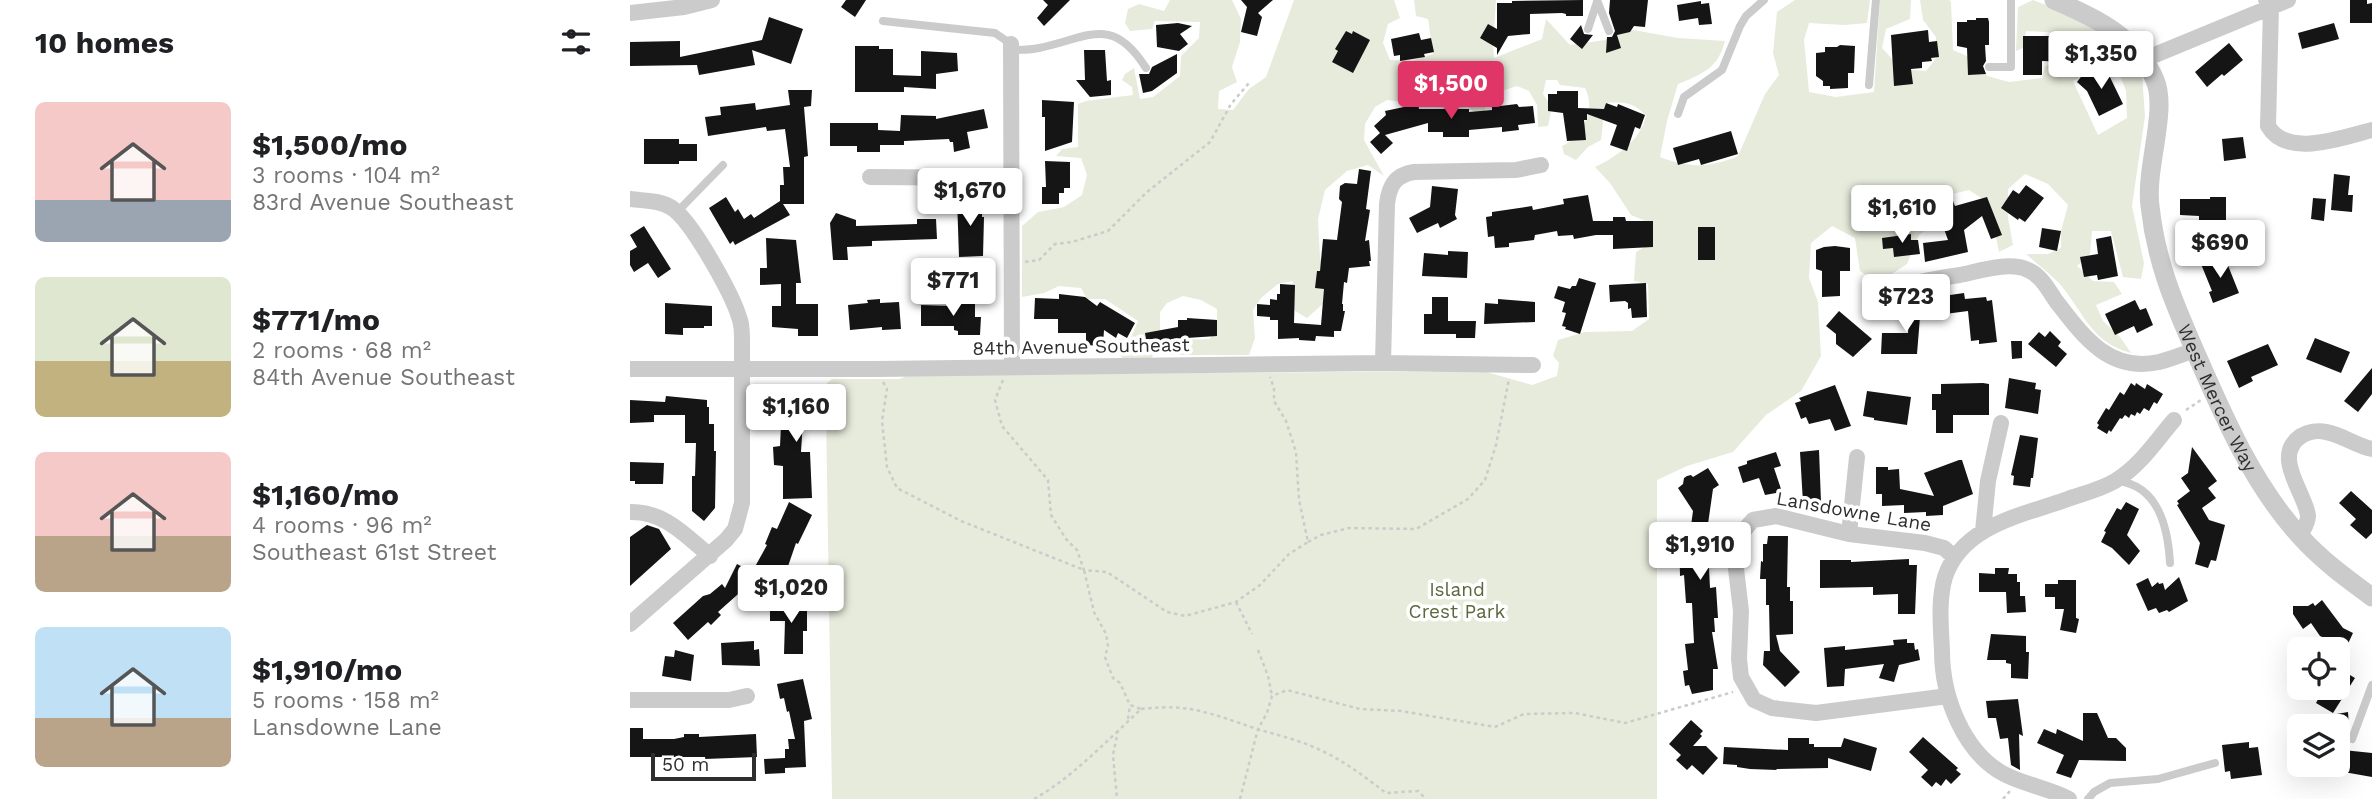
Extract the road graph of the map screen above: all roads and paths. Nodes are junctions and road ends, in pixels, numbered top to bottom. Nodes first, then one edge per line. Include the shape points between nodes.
1 (712, 0) edge
2 (1764, 0) edge
3 (1876, 0) edge
4 (2011, 0) edge
5 (2054, 0) edge
6 (2288, 0) edge
7 (1597, 1) edge
8 (2268, 3) edge
9 (630, 13) edge
10 (883, 21) dead end
11 (1588, 29) dead end
12 (1609, 31) dead end
13 (1011, 47) junction
14 (2145, 59) junction
15 (1989, 67) dead end
16 (1146, 68) dead end
17 (1249, 83) dead end
18 (1869, 85) dead end
19 (1678, 114) dead end
20 (2372, 130) edge
21 (723, 165) dead end
22 (1541, 165) dead end
23 (870, 177) dead end
24 (1011, 178) junction
25 (630, 199) edge
26 (677, 212) junction
27 (1019, 263) dead end
28 (1880, 301) dead end
29 (2195, 350) junction
30 (1383, 363) junction
31 (1265, 364) junction
32 (1510, 365) junction
33 (1533, 365) dead end
34 (1012, 367) junction
35 (630, 369) edge
36 (876, 369) junction
37 (742, 370) junction
38 (1004, 382) dead end
39 (2213, 393) junction
40 (2174, 421) joint
41 (2001, 423) dead end
42 (2372, 449) edge
43 (1857, 457) dead end
44 (2115, 481) junction
45 (630, 512) edge
46 (1983, 531) junction
47 (1849, 534) junction
48 (2300, 536) junction
49 (1308, 542) junction
50 (709, 556) junction
51 (1954, 557) junction
52 (2170, 563) dead end
53 (1084, 570) junction
54 (2372, 597) edge
55 (1236, 602) junction
56 (630, 624) edge
57 (1252, 634) dead end
58 (1258, 650) dead end
59 (2372, 685) edge
60 (1746, 688) junction
61 (747, 696) dead end
62 (1272, 696) junction
63 (1948, 696) junction
64 (630, 700) edge
65 (1130, 705) junction
66 (1141, 709) junction
67 (1128, 719) junction
68 (1258, 729) junction
69 (1118, 731) junction
70 (2352, 739) dead end
71 (2215, 764) dead end
72 (1034, 799) edge
73 (1116, 799) edge
74 (1240, 799) edge
75 (1426, 799) edge
76 (2069, 799) edge
77 (2088, 799) edge

1 - 9 street
2 - 19 lane via 1740,26 1722,71 1684,97
3 - 18 lane
4 - 15 lane via 2011,67
5 - 14 street, West Mercer Way via 2112,29
6 - 8 street
7 - 11 lane
7 - 12 lane
8 - 14 street
8 - 20 street via 2268,126 2272,133 2302,144
10 - 13 lane via 995,33
13 - 16 lane via 1039,48 1095,34 1116,36 1128,43
13 - 24 street
14 - 29 street, West Mercer Way via 2159,96 2148,194 2152,226 2171,298
17 - 27 path via 1210,142 1147,192 1108,231 1055,244 1040,260
21 - 26 lane
22 - 30 street via 1516,170 1414,172 1403,174 1392,184 1387,204
23 - 24 street
24 - 34 street
25 - 26 street via 657,202
26 - 37 street via 736,307 741,320
28 - 29 street via 1915,282 2019,267 2037,275 2102,353 2141,364
29 - 39 street, West Mercer Way
30 - 31 street, 84th Avenue Southeast
30 - 32 street, 84th Avenue Southeast
31 - 34 street, 84th Avenue Southeast
31 - 49 path via 1274,401 1296,452
32 - 33 street, 84th Avenue Southeast
32 - 49 path via 1496,445 1485,480 1468,499 1416,529 1349,528
34 - 36 street, 84th Avenue Southeast
35 - 37 street, 84th Avenue Southeast
36 - 37 street, 84th Avenue Southeast
36 - 53 path via 887,389 882,421 887,467 897,488 961,521
37 - 50 street via 742,503 734,529
38 - 53 path via 995,400 1002,426 1048,480 1051,515
39 - 40 path
39 - 48 street, West Mercer Way via 2272,501
40 - 44 street via 2147,454
41 - 46 street
42 - 48 street via 2324,431 2307,432 2295,440 2290,470 2308,520
43 - 47 street
44 - 46 street
44 - 52 lane via 2147,492 2158,508
45 - 50 street via 663,518
46 - 51 street
47 - 51 street, Lansdowne Lane via 1925,543 1944,548
47 - 60 street, Lansdowne Lane via 1776,516 1753,520 1739,536 1734,552 1741,611 1739,659
48 - 54 street, West Mercer Way
49 - 55 path
50 - 56 street
51 - 63 street via 1941,596 1941,656
53 - 55 path via 1107,572 1167,612 1185,616
53 - 65 path via 1094,612 1106,634 1105,657
55 - 57 path
58 - 62 path
59 - 70 lane
60 - 62 path via 1625,723 1575,713 1524,714 1495,727 1360,709 1287,690
60 - 63 street via 1754,699 1772,708 1816,713
61 - 64 street via 729,701
62 - 68 path
63 - 76 street via 1974,749 1990,765
65 - 66 path
65 - 67 path
66 - 67 path
66 - 68 path via 1195,709
67 - 69 path
68 - 74 path
68 - 75 path via 1320,750 1386,793 1418,791
69 - 72 path via 1082,766
69 - 73 path via 1113,755
71 - 77 lane via 2158,779 2110,783

